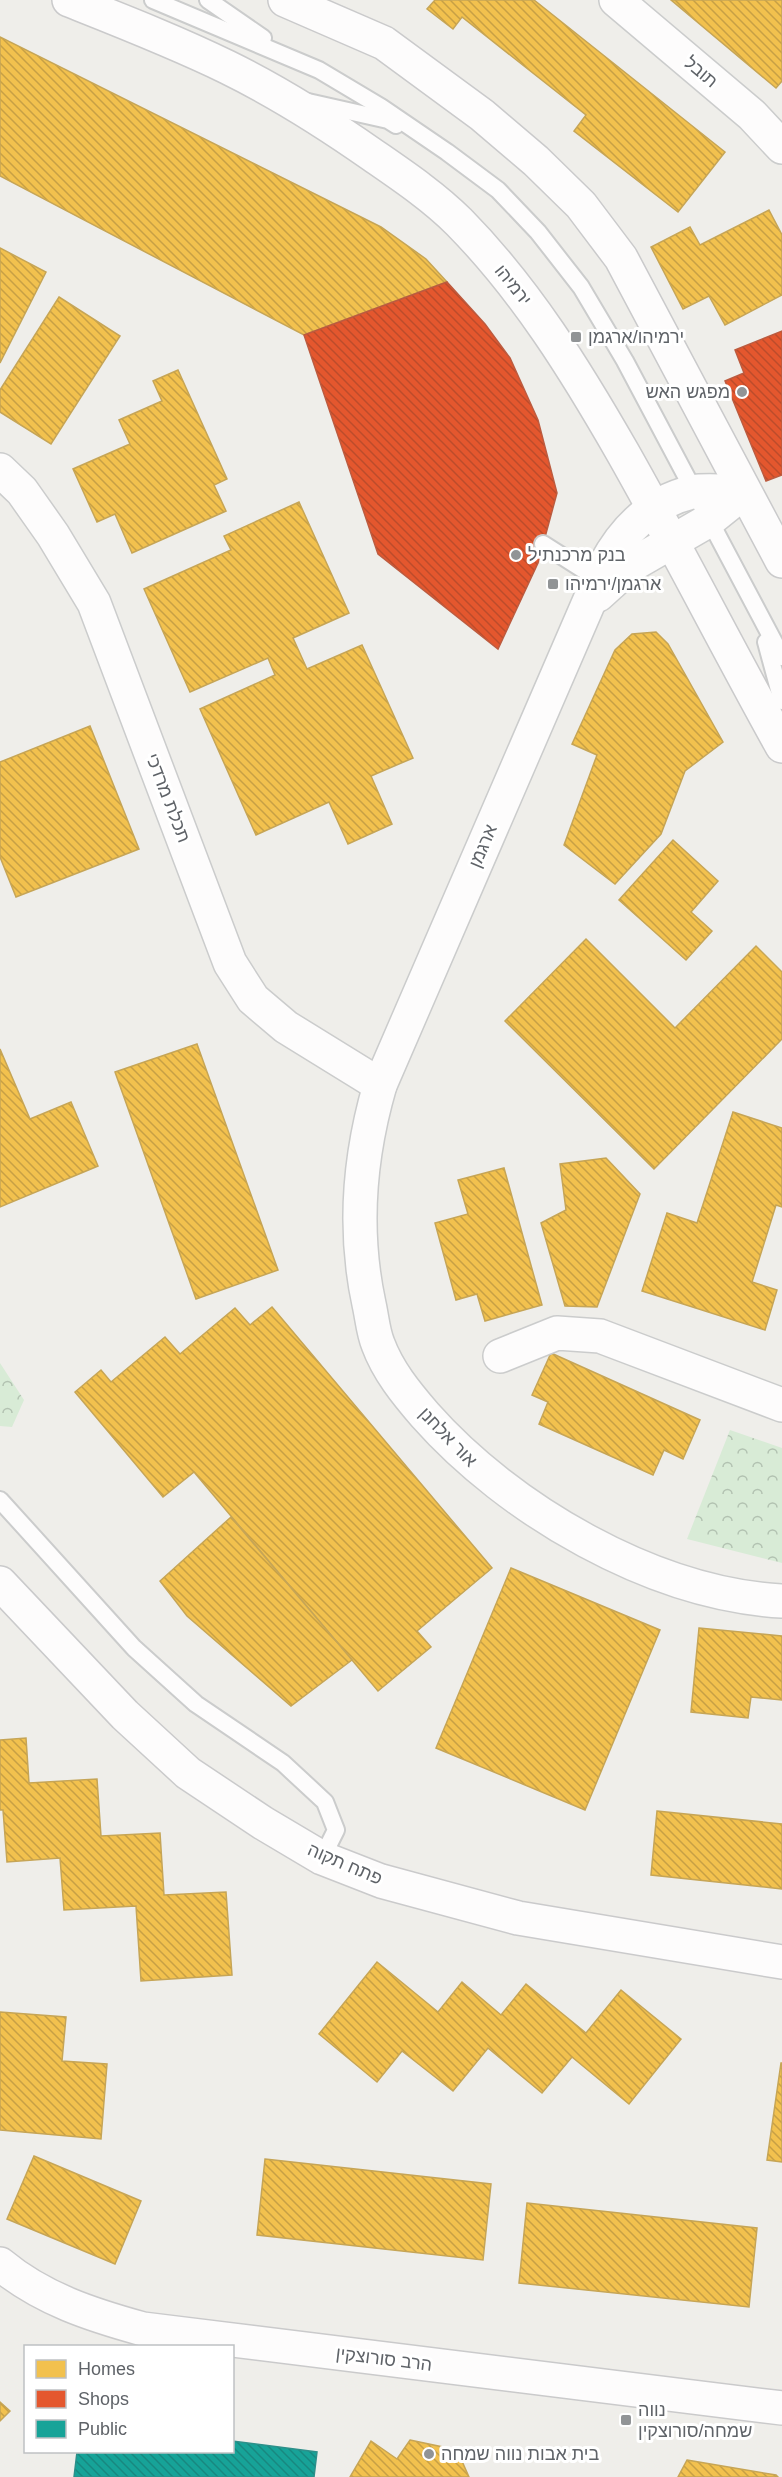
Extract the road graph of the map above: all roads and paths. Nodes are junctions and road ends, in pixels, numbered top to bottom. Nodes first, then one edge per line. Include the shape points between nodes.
1 (69, 0) edge
2 (153, 0) edge
3 (208, 0) edge
4 (285, 0) edge
5 (616, 0) edge
6 (288, 55) junction
7 (285, 98) junction
8 (782, 147) edge
9 (447, 152) junction
10 (0, 470) edge
11 (693, 492) junction
12 (744, 492) junction
13 (654, 508) junction
14 (708, 521) junction
15 (673, 541) junction
16 (543, 544) dead end
17 (782, 561) edge
18 (593, 593) junction
19 (760, 618) junction
20 (782, 657) edge
21 (782, 701) edge
22 (782, 746) edge
23 (380, 1085) junction
24 (500, 1356) dead end
25 (782, 1405) edge
26 (0, 1500) edge
27 (0, 1583) edge
28 (782, 1602) edge
29 (322, 1858) junction
30 (782, 1962) edge
31 (0, 2264) edge
32 (782, 2408) edge

1 - 7 street, ירמיהו via 163,37
2 - 6 lane
3 - 6 lane
4 - 12 street via 384,43 482,116 581,205 621,258
5 - 8 street, תובל via 752,115
6 - 9 lane via 372,102
7 - 9 lane via 388,120
7 - 13 street, ירמיהו via 399,174 457,221 506,275 548,330 594,402
9 - 11 lane via 498,190 538,232 580,287 625,361
10 - 23 street, תכלת מרדכי via 35,509 94,603 230,963 253,999 286,1027
11 - 12 street, ארגמן
11 - 13 street, ארגמן
11 - 14 lane
12 - 14 street, ארגמן
12 - 17 street
13 - 15 street, ירמיהו
13 - 18 street, ארגמן via 623,535
14 - 15 street, ארגמן
14 - 19 lane
15 - 18 street, ארגמן
15 - 22 street, ירמיהו
16 - 18 lane
18 - 23 street, ארגמן
19 - 20 lane
19 - 21 lane
23 - 28 street, אור אלחנן via 367,1133 359,1238 377,1343 399,1385 484,1474 547,1519 620,1557 693,1585
24 - 25 street via 557,1333 600,1336
26 - 29 lane via 134,1648 196,1704 283,1763 326,1802 336,1830
27 - 29 street, פתח תקוה via 125,1714 188,1773
29 - 30 street, פתח תקוה via 381,1881 518,1918
31 - 32 street, הרב סורוצקין via 45,2295 92,2315 143,2329

